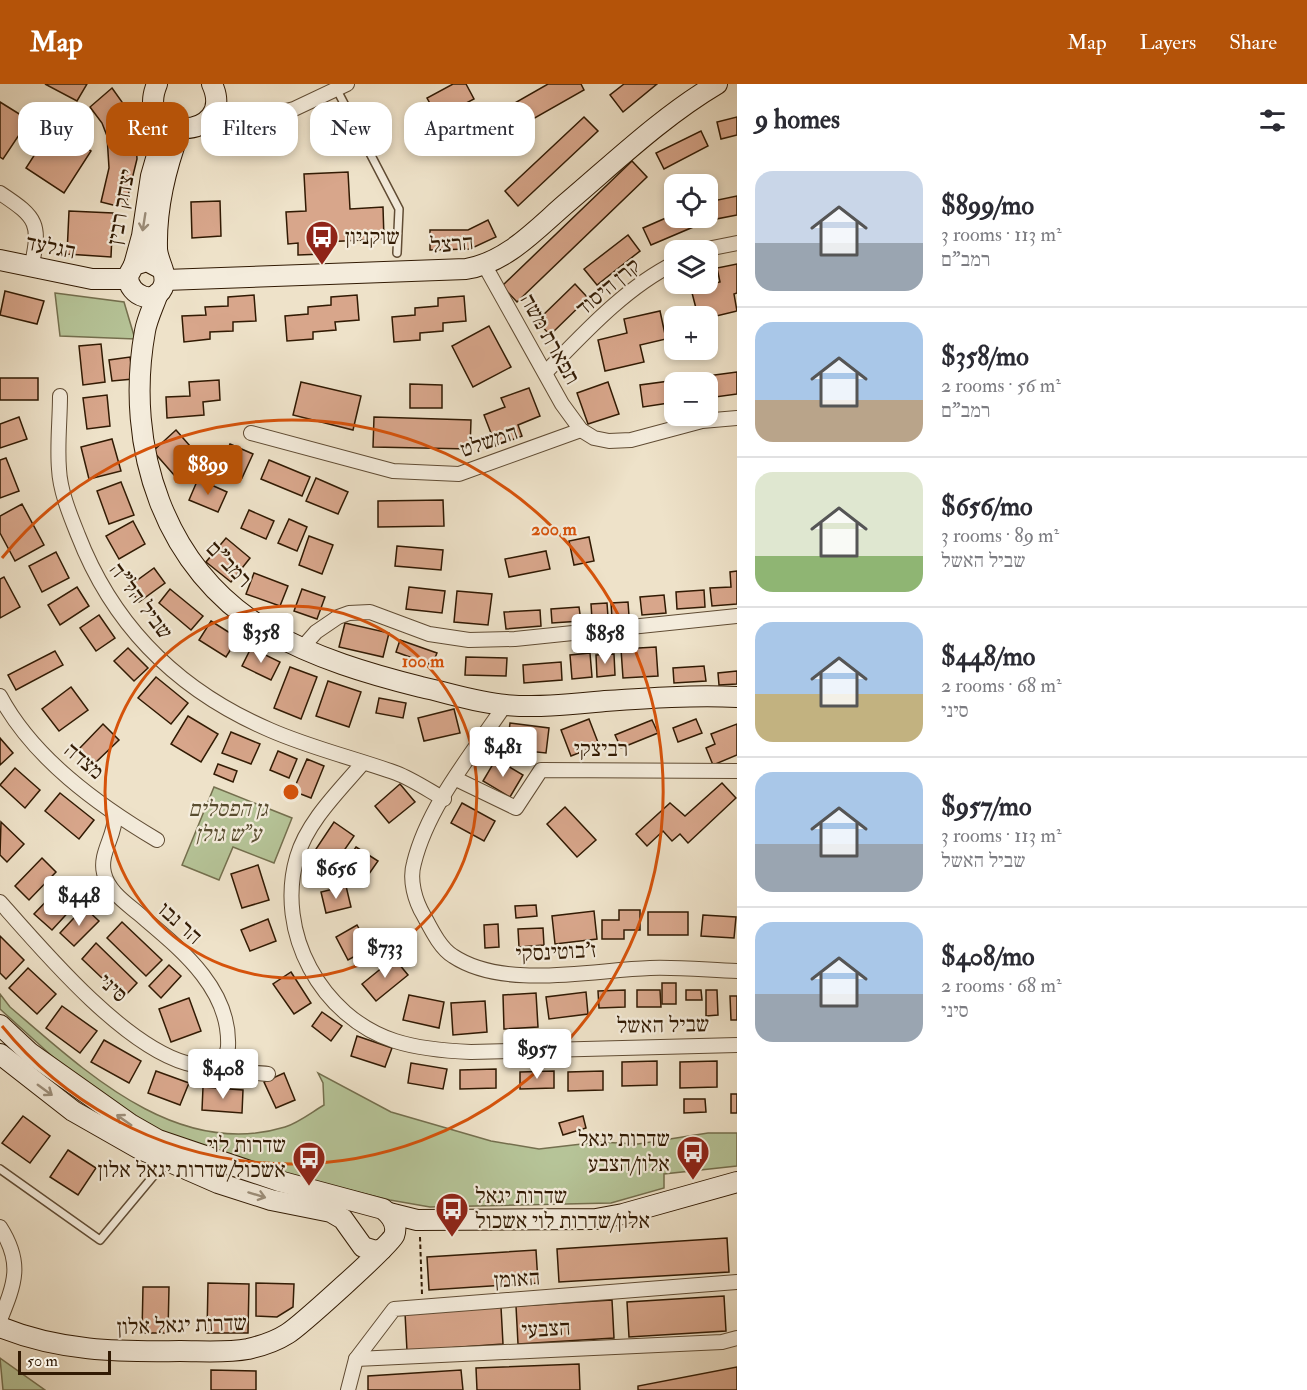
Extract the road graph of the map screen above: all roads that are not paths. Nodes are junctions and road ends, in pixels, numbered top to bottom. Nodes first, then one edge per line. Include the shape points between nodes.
1 (156, 84) edge
2 (212, 84) edge
3 (717, 84) edge
4 (342, 87) edge
5 (154, 102) edge
6 (215, 102) edge
7 (298, 107) edge
8 (160, 156) edge
9 (168, 156) edge
10 (0, 193) edge
11 (737, 243) edge
12 (718, 247) edge
13 (397, 253) dead end
14 (0, 261) edge
15 (485, 266) junction
16 (31, 268) junction
17 (664, 268) edge
18 (133, 280) junction
19 (162, 281) junction
20 (145, 330) junction
21 (546, 372) junction
22 (60, 396) dead end
23 (737, 418) edge
24 (581, 430) junction
25 (251, 433) dead end
26 (737, 616) edge
27 (302, 648) junction
28 (0, 696) edge
29 (737, 697) edge
30 (505, 705) junction
31 (362, 764) junction
32 (737, 771) edge
33 (456, 779) junction
34 (444, 799) junction
35 (115, 815) junction
36 (157, 840) dead end
37 (0, 902) edge
38 (737, 970) edge
39 (0, 1026) edge
40 (737, 1045) edge
41 (0, 1054) edge
42 (221, 1069) junction
43 (268, 1074) dead end
44 (165, 1162) junction
45 (0, 1169) edge
46 (737, 1182) edge
47 (383, 1210) junction
48 (444, 1220) junction
49 (0, 1227) edge
50 (355, 1238) junction
51 (388, 1244) junction
52 (346, 1282) junction
53 (737, 1282) edge
54 (0, 1320) edge
55 (0, 1327) edge
56 (737, 1338) edge
57 (356, 1359) junction
58 (348, 1390) edge

1 - 5 street
2 - 6 street
3 - 15 street, הרצל via 635,143 524,240
4 - 7 street
4 - 13 lane via 399,208
8 -> 18 street, יצחק רבין via 151,176
9 - 19 street, יצחק רבין via 157,243
10 - 16 street via 21,207 36,226 38,238
11 - 12 street
14 - 16 street, הגלעד
15 - 19 street, הרצל
15 - 21 street, תפארת משה
16 - 18 street, הגלעד via 92,279
17 - 21 street, קרן היסוד via 654,273
18 - 19 street via 149,297
18 - 19 street via 147,261
18 - 20 street, רמב"ם
19 - 20 street, רמב"ם
20 - 27 street, רמב"ם via 141,415 147,465 165,516 189,561 211,586 267,630
21 - 24 street, תפארת משה
22 - 31 street, שביל הל"ה via 59,471 71,519 92,570 140,642 173,673 206,696 269,730
23 - 24 street via 702,421 631,440 594,438
24 - 25 street, המשלט via 459,474 393,471
26 - 27 street via 515,639 469,640 429,634 370,612 349,613 316,632
27 - 30 street, רמב"ם via 366,672
28 - 35 street, מצדה via 11,717 47,757
29 - 30 street, רמב"ם
30 - 33 street, ז'בוטינסקי
31 - 34 street, שביל הל"ה via 397,773
31 - 40 street, שביל האשל via 311,827 297,856 292,885 294,918 304,955 329,998 359,1023 393,1040 429,1050
32 - 33 street, רביצקי via 541,770 516,808
33 - 34 street, ז'בוטינסקי
34 - 38 street, ז'בוטינסקי via 428,826 413,865 413,887 433,934 452,956 511,976 653,968
35 - 36 street, מצדה
35 - 42 street, הר נבו via 103,861 109,885 202,973 224,1021 228,1047
37 - 42 street, סיני via 43,951 138,1039 187,1064
47 -> 39 street, שדרות יגאל אלון via 279,1181 158,1140 30,1053
41 -> 44 street via 73,1110
42 - 43 street, סיני
44 - 45 lane via 100,1240
44 -> 50 street via 261,1196 331,1212 343,1219
46 - 48 street, שדרות יגאל אלון via 596,1219
47 - 48 street, שדרות יגאל אלון via 417,1220
47 - 50 street via 369,1208 358,1215
47 - 51 street via 396,1225
48 - 51 street, שדרות יגאל אלון via 417,1226
49 - 54 street via 15,1261 15,1283
50 - 51 street via 369,1250
50 - 52 street
51 - 52 street, שדרות יגאל אלון
52 - 55 street, שדרות יגאל אלון via 287,1334 249,1349 110,1352 45,1342
53 - 57 street, האומן via 394,1310
56 - 57 street, הצבעי via 722,1342
57 - 58 street, האומן

